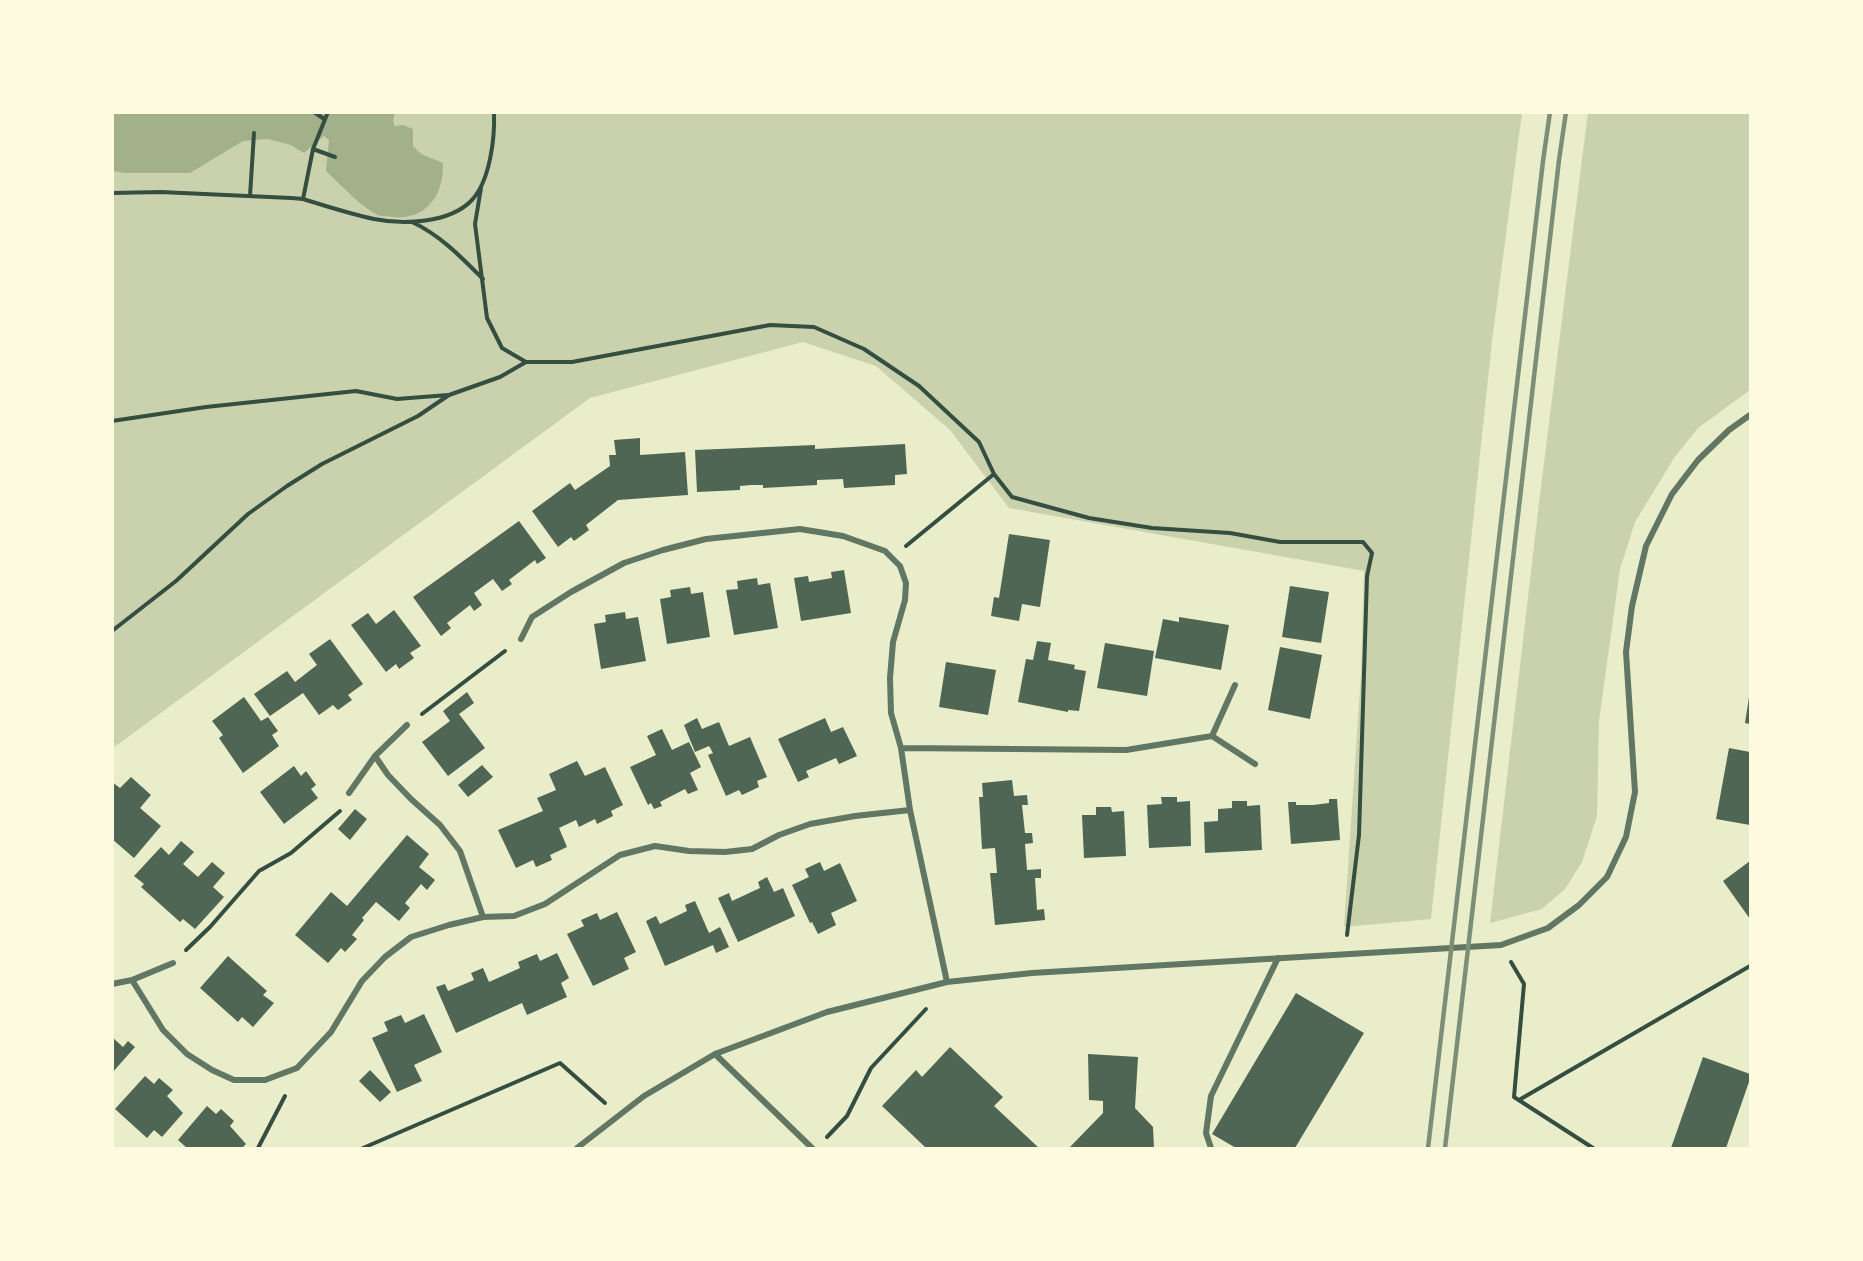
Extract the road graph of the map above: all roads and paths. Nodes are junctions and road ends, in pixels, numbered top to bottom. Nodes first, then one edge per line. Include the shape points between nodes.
1 (314, 112) edge
2 (328, 112) edge
3 (494, 112) edge
4 (324, 119) junction
5 (255, 133) dead end
6 (313, 149) junction
7 (335, 157) dead end
8 (481, 188) junction
9 (112, 194) edge
10 (250, 196) junction
11 (303, 199) junction
12 (412, 222) junction
13 (483, 280) junction
14 (525, 362) junction
15 (449, 395) junction
16 (1750, 415) edge
17 (112, 421) edge
18 (994, 474) junction
19 (892, 558) junction
20 (112, 631) edge
21 (521, 639) joint
22 (1234, 685) dead end
23 (407, 725) joint
24 (1212, 736) junction
25 (901, 748) junction
26 (375, 756) junction
27 (1256, 764) dead end
28 (349, 793) joint
29 (910, 810) junction
30 (483, 917) junction
31 (1502, 945) junction
32 (1347, 954) junction
33 (1278, 958) junction
34 (173, 963) joint
35 (1750, 966) edge
36 (132, 980) junction
37 (950, 982) junction
38 (112, 984) edge
39 (715, 1054) junction
40 (297, 1068) junction
41 (1520, 1100) junction
42 (619, 1115) junction
43 (824, 1140) dead end
44 (258, 1149) edge
45 (363, 1149) edge
46 (577, 1149) edge
47 (812, 1149) edge
48 (1212, 1149) edge
49 (1593, 1149) edge

1 - 4 path
2 - 4 path
3 - 8 path via 492,152
4 - 6 path
5 - 10 path
6 - 7 path
6 - 11 path
8 - 12 path via 471,202 443,218
8 - 13 path via 475,224
9 - 10 path
10 - 11 path
11 - 12 path via 376,220
12 - 13 path via 429,230
13 - 14 path via 487,318 502,348
14 - 15 path via 500,377
14 - 18 path via 572,362 770,325 814,327 864,349 919,386 979,442
15 - 17 path via 397,399 356,391
15 - 20 path via 418,416 287,486 248,514 176,580
16 - 31 street via 1698,460 1672,494 1646,546 1626,652 1635,792 1622,847 1607,877 1579,906 1548,927
18 - 19 path
18 - 32 path via 1012,497 1089,518 1280,542 1363,542 1372,553 1367,576 1359,835
19 - 21 street via 885,551 843,536 800,529 706,539 624,563 532,617
19 - 25 street via 900,566 906,583 893,642 890,678 891,712
21 - 23 path
22 - 24 street
23 - 26 street
24 - 25 street via 1126,750
24 - 27 street
25 - 29 street
26 - 28 street
26 - 30 street via 388,775 460,850
28 - 34 path via 338,813 291,853 259,871
29 - 30 street via 810,824 752,849 689,851 655,846 620,855 545,904 514,916
29 - 37 street
30 - 40 street via 411,937 385,957 362,981 331,1032
31 - 32 street
31 - 41 path via 1524,984 1514,1096
32 - 33 street
33 - 37 street
33 - 48 street via 1211,1096 1206,1133
34 - 36 street
35 - 41 path
36 - 38 street
36 - 40 street via 163,1030 212,1070 234,1080 265,1080
37 - 39 street via 827,1012
37 - 43 path via 871,1068 848,1116
39 - 42 street
39 - 47 street
40 - 44 path
41 - 49 path
42 - 45 path via 560,1063
42 - 46 street

